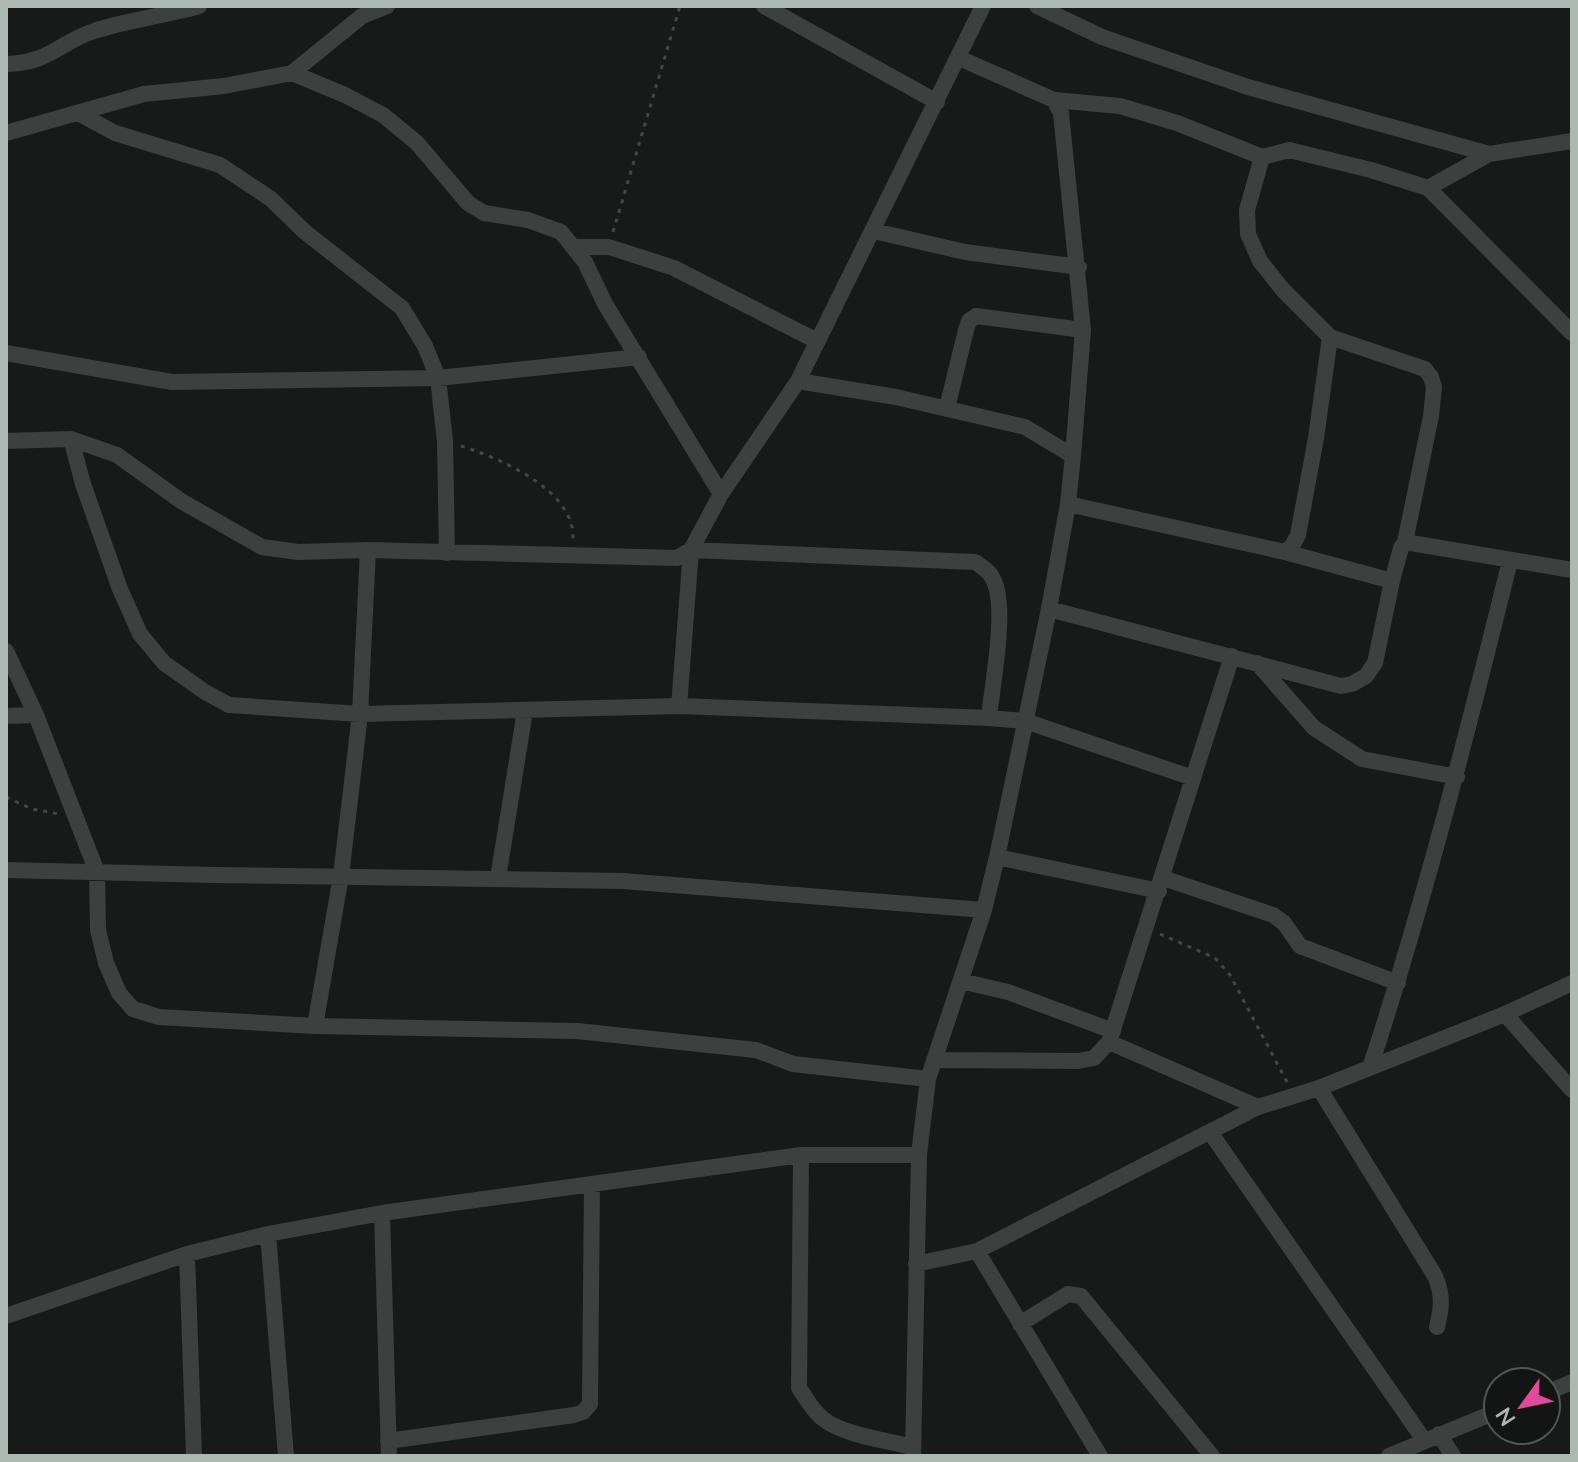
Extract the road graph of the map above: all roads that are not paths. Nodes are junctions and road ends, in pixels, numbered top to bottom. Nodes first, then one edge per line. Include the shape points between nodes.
1 (199, 6) edge
2 (387, 6) edge
3 (764, 6) edge
4 (983, 6) edge
5 (1037, 6) edge
6 (959, 58) junction
7 (6, 64) edge
8 (292, 73) junction
9 (1054, 100) junction
10 (937, 102) junction
11 (78, 113) junction
12 (6, 133) edge
13 (1572, 141) edge
14 (1489, 154) junction
15 (1262, 157) junction
16 (1428, 188) junction
17 (874, 231) junction
18 (575, 247) junction
19 (1079, 267) junction
20 (1083, 330) junction
21 (1572, 333) edge
22 (1330, 337) junction
23 (817, 341) junction
24 (6, 353) edge
25 (639, 357) junction
26 (438, 378) junction
27 (798, 381) junction
28 (947, 408) junction
29 (71, 439) junction
30 (6, 441) edge
31 (1073, 456) junction
32 (721, 494) junction
33 (1068, 504) junction
34 (1405, 542) junction
35 (368, 550) junction
36 (691, 550) junction
37 (1285, 552) junction
38 (447, 553) junction
39 (1510, 561) junction
40 (1572, 570) edge
41 (1392, 581) junction
42 (1049, 609) junction
43 (6, 651) edge
44 (1232, 656) junction
45 (1257, 663) junction
46 (679, 706) junction
47 (525, 711) junction
48 (360, 714) junction
49 (36, 715) junction
50 (6, 716) edge
51 (989, 718) junction
52 (1025, 721) junction
53 (1457, 777) junction
54 (1193, 778) junction
55 (997, 857) junction
56 (6, 870) edge
57 (97, 872) junction
58 (341, 876) junction
59 (498, 878) junction
60 (1161, 885) junction
61 (984, 910) junction
62 (961, 981) junction
63 (1398, 983) junction
64 (1572, 983) edge
65 (1505, 1014) junction
66 (315, 1026) junction
67 (1111, 1036) junction
68 (934, 1060) junction
69 (1371, 1065) junction
70 (928, 1079) junction
71 (1319, 1088) junction
72 (1572, 1090) edge
73 (1258, 1107) junction
74 (1210, 1132) junction
75 (801, 1155) junction
76 (919, 1155) junction
77 (592, 1184) junction
78 (382, 1213) junction
79 (268, 1234) junction
80 (977, 1251) junction
81 (187, 1254) junction
82 (916, 1264) junction
83 (6, 1316) edge
84 (1020, 1324) junction
85 (1437, 1327) dead end
86 (1482, 1417) edge
87 (1432, 1437) junction
88 (388, 1448) edge
89 (912, 1451) edge
90 (194, 1456) edge
91 (286, 1456) edge
92 (1100, 1456) edge
93 (1212, 1456) edge
94 (1389, 1456) edge
95 (1453, 1456) edge

1 - 7 street via 92,32 41,58
2 - 8 street via 362,16
3 - 10 street
4 - 6 street
5 - 14 street via 1102,37 1248,87
6 - 9 street
6 - 10 street
8 - 11 street via 144,94
8 - 18 street via 383,115 484,213 561,232
9 - 15 street via 1120,106
9 - 19 street via 1061,113
10 - 17 street
11 - 12 street
11 - 26 street via 115,133 220,165 271,199 402,308
13 - 14 street
14 - 16 street
15 - 16 street via 1289,150
15 - 22 street via 1247,210 1248,234 1275,281
16 - 21 street
17 - 19 street via 965,252
17 - 23 street
18 - 23 street via 609,247 674,268
18 - 25 street
19 - 20 street
20 - 28 street via 976,316 966,330
20 - 31 street
22 - 34 street via 1425,369 1431,377 1431,416
22 - 37 street via 1298,535
23 - 27 street
24 - 26 street via 172,382
25 - 26 street
25 - 32 street
26 - 38 street
27 - 28 street
27 - 32 street
28 - 31 street via 1025,427
29 - 30 street
29 - 35 street via 117,455 181,501 262,547
29 - 48 street via 120,589 140,634 164,663 229,705
31 - 33 street
32 - 36 street
33 - 37 street
33 - 42 street
34 - 39 street
34 - 41 street
35 - 38 street
35 - 48 street
36 - 38 street via 677,558
36 - 46 street
36 - 51 street via 975,562 995,581 1000,604
37 - 41 street
39 - 40 street
39 - 53 street
41 - 45 street via 1375,663 1366,676 1341,686
42 - 44 street
42 - 52 street
43 - 49 street
44 - 45 street
44 - 54 street
45 - 53 street via 1314,728 1362,759
46 - 47 street
46 - 51 street
47 - 48 street
47 - 59 street
48 - 58 street
49 - 50 street
49 - 57 street
51 - 52 street
52 - 54 street
52 - 55 street
53 - 63 street
54 - 60 street
55 - 60 street
55 - 61 street
56 - 57 street
57 - 58 street
57 - 66 street via 98,930 106,963 133,1009 159,1017
58 - 59 street
58 - 66 street
59 - 61 street via 623,881
60 - 63 street via 1273,915 1300,946
60 - 67 street
61 - 62 street
62 - 67 street via 1008,992
62 - 68 street
63 - 69 street
64 - 65 street
65 - 69 street
65 - 72 street
66 - 70 street via 577,1031 756,1050 793,1064
67 - 68 street via 1094,1058 1078,1061
67 - 73 street
68 - 70 street
69 - 71 street
70 - 76 street
71 - 73 street
71 - 85 street via 1435,1276 1442,1306
73 - 74 street
74 - 80 street
74 - 87 street
75 - 76 street
75 - 77 street
75 - 89 street via 799,1388 823,1420
76 - 82 street
77 - 78 street
77 - 88 street via 590,1404 574,1415
78 - 79 street
78 - 88 street
79 - 81 street
79 - 91 street
80 - 82 street
80 - 84 street
81 - 83 street
81 - 90 street
82 - 89 street
84 - 92 street
84 - 93 street via 1068,1294 1081,1296
86 - 87 street
87 - 94 street
87 - 95 street

